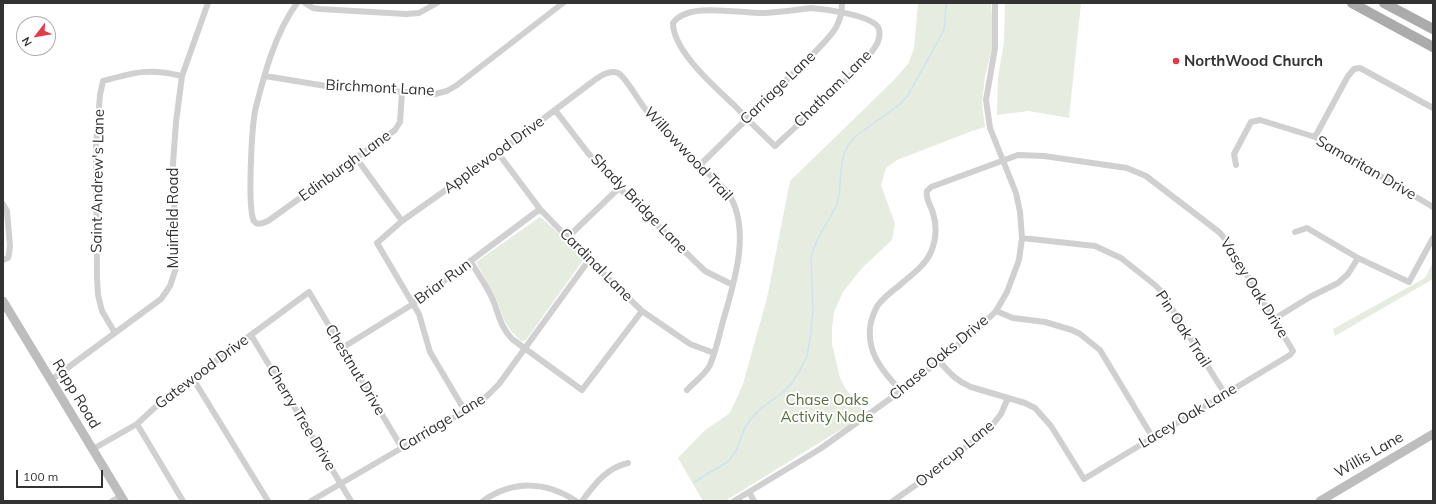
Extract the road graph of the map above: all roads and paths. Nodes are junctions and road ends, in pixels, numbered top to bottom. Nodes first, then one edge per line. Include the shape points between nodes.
1 (208, 3) edge
2 (297, 3) edge
3 (305, 3) edge
4 (437, 3) edge
5 (563, 3) edge
6 (842, 3) edge
7 (995, 3) edge
8 (1352, 3) edge
9 (1384, 3) edge
10 (842, 13) junction
11 (1433, 29) edge
12 (1433, 47) edge
13 (614, 73) joint
14 (182, 76) junction
15 (265, 76) junction
16 (402, 92) junction
17 (1433, 107) edge
18 (555, 110) junction
19 (747, 119) junction
20 (1315, 137) junction
21 (498, 153) junction
22 (356, 158) junction
23 (1003, 160) junction
24 (700, 165) junction
25 (1236, 165) dead end
26 (619, 188) junction
27 (3, 204) edge
28 (1433, 207) edge
29 (540, 209) junction
30 (402, 221) junction
31 (1295, 232) dead end
32 (568, 237) junction
33 (1022, 238) junction
34 (1433, 238) edge
35 (1358, 258) junction
36 (3, 260) edge
37 (589, 260) junction
38 (471, 262) junction
39 (733, 285) junction
40 (309, 292) joint
41 (3, 301) edge
42 (413, 304) junction
43 (642, 311) junction
44 (996, 311) junction
45 (1274, 319) junction
46 (116, 333) junction
47 (251, 335) junction
48 (342, 348) junction
49 (525, 348) junction
50 (1292, 352) joint
51 (714, 353) junction
52 (939, 361) junction
53 (192, 377) junction
54 (52, 380) junction
55 (687, 390) dead end
56 (901, 391) junction
57 (1225, 394) junction
58 (1008, 398) junction
59 (465, 411) junction
60 (137, 424) junction
61 (1433, 434) edge
62 (1153, 438) junction
63 (402, 448) junction
64 (93, 449) junction
65 (628, 463) dead end
66 (341, 484) junction
67 (749, 492) junction
68 (122, 498) edge
69 (112, 501) edge
70 (183, 501) edge
71 (268, 501) edge
72 (312, 501) edge
73 (351, 501) edge
74 (483, 501) edge
75 (576, 501) edge
76 (582, 501) edge
77 (734, 501) edge
78 (754, 501) edge
79 (893, 501) edge
80 (1320, 501) edge

1 - 14 street, Muirfield Road
2 - 15 street via 278,36
3 - 4 street via 320,9 406,14 419,14
5 - 16 street, Birchmont Lane via 447,91 435,94
6 - 10 street, Carriage Lane
7 - 23 street, Chase Oaks Drive via 995,48 986,100 990,128
8 - 12 main road
9 - 11 main road
10 - 19 street, Carriage Lane via 835,29 816,51
10 - 19 street, Chatham Lane via 870,21 877,26 880,36 867,58 775,146
10 - 19 street via 811,8 765,13 710,10 685,13 676,18 673,29 685,53 697,69
13 - 18 street, Applewood Drive via 609,72 601,76
13 - 24 street, Willowwood Trail via 624,80 655,121
14 - 46 street, Muirfield Road via 173,164 176,268 170,286 161,299
14 - 46 street, Saint Andrew's Lane via 144,71 103,82 96,144 98,295 102,311
15 - 16 street, Birchmont Lane via 332,87
15 - 22 street, Edinburgh Lane via 255,113 252,137 250,197 256,223 268,221
16 - 22 street, Edinburgh Lane via 398,126
17 - 20 street via 1360,68 1354,69
18 - 21 street, Applewood Drive
18 - 26 street, Shady Bridge Lane
19 - 24 street, Carriage Lane
20 - 25 street, Samaritan Drive via 1260,120 1251,122 1234,154
20 - 28 street, Samaritan Drive
21 - 29 street, Cardinal Lane
21 - 30 street, Applewood Drive
22 - 30 street
23 - 33 street, Chase Oaks Drive via 1016,193
23 - 45 street, Vasey Oak Drive via 1018,155 1044,156 1128,168 1146,176 1220,232
23 - 56 street, Vasey Oak Drive via 926,190 936,235 930,253 918,270 878,305 873,313 869,331 875,358
24 - 39 street, Willowwood Trail via 732,200 740,244
26 - 32 street
26 - 39 street, Shady Bridge Lane via 705,271
27 - 36 street via 7,211 10,254
29 - 32 street, Cardinal Lane
29 - 38 street, Briar Run
30 - 42 street, Applewood Drive via 377,243
31 - 35 street via 1307,228
32 - 37 street, Cardinal Lane
33 - 44 street, Chase Oaks Drive via 1019,260 1013,277
33 - 57 street, Pin Oak Trail via 1095,246 1121,258 1133,267 1161,291
34 - 35 street via 1409,282
35 - 45 street via 1348,274 1338,283
37 - 43 street, Cardinal Lane
37 - 49 street, Carriage Lane
38 - 42 street, Briar Run
38 - 49 street via 493,300 504,331
39 - 51 street, Willowwood Trail
40 - 47 street, Gatewood Drive
40 - 48 street, Chestnut Drive
41 - 54 street, Rapp Road
42 - 48 street, Briar Run
42 - 59 street via 419,314 430,352
43 - 49 street via 582,390
43 - 51 street, Cardinal Lane via 690,344
44 - 52 street, Chase Oaks Drive
44 - 62 street via 1013,318 1063,327 1080,334 1100,350
45 - 50 street, Vasey Oak Drive
46 - 54 street, Muirfield Road
47 - 53 street, Gatewood Drive
47 - 66 street, Cherry Tree Drive
48 - 63 street, Chestnut Drive
49 - 59 street, Carriage Lane via 499,384
50 - 57 street, Lacey Oak Lane
51 - 55 street, Willowwood Trail via 709,367
52 - 56 street, Chase Oaks Drive
52 - 58 street via 963,384
53 - 60 street, Gatewood Drive
53 - 71 street
54 - 64 street, Rapp Road
56 - 67 street, Chase Oaks Drive via 820,449
57 - 62 street, Lacey Oak Lane
58 - 62 street, Lacey Oak Lane via 1025,403 1042,415 1084,479
58 - 79 street, Overcup Lane via 1001,414 990,428 931,475
59 - 63 street, Carriage Lane
60 - 64 street, Gatewood Drive
60 - 70 street
61 - 80 street, Willis Lane
63 - 66 street, Carriage Lane
64 - 68 street, Rapp Road
65 - 76 street via 617,466 599,480
66 - 72 street, Carriage Lane
66 - 73 street, Cherry Tree Drive
67 - 77 street, Chase Oaks Drive
67 - 78 street
68 - 69 street
74 - 75 street via 514,487 538,485 564,493

